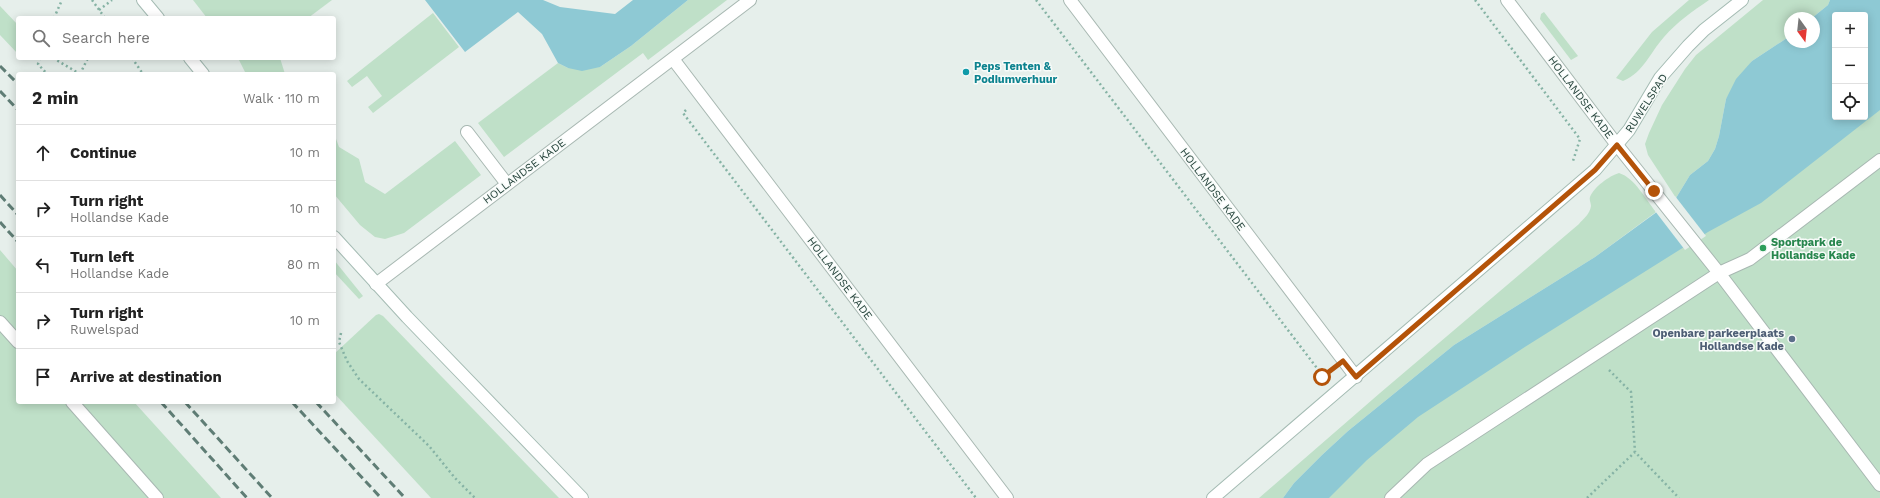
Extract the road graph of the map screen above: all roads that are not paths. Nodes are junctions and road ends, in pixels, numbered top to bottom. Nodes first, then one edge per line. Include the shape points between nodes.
1 (143, 0) edge
2 (750, 0) edge
3 (1070, 0) edge
4 (1507, 0) edge
5 (1742, 0) edge
6 (156, 16) edge
7 (673, 59) junction
8 (192, 60) edge
9 (201, 72) edge
10 (467, 132) dead end
11 (1617, 145) junction
12 (1880, 160) edge
13 (507, 184) junction
14 (336, 239) edge
15 (1719, 273) junction
16 (376, 284) junction
17 (0, 322) edge
18 (16, 340) edge
19 (1356, 377) junction
20 (74, 404) edge
21 (1880, 486) edge
22 (157, 498) edge
23 (582, 498) edge
24 (1007, 498) edge
25 (1213, 498) edge
26 (1391, 498) edge

1 - 6 street
2 - 7 street, HOLLANDSE KADE
3 - 19 street, HOLLANDSE KADE
4 - 11 street, HOLLANDSE KADE
5 - 11 street, RUWELSPAD via 1704,30 1660,78
7 - 13 street, HOLLANDSE KADE
7 - 24 street, HOLLANDSE KADE
8 - 9 street
10 - 13 street
11 - 15 street
11 - 19 street, HOLLANDSE KADE via 1595,170
12 - 15 street via 1750,259
13 - 16 street, HOLLANDSE KADE
14 - 16 street
15 - 21 street
15 - 26 street via 1427,464
16 - 23 street
17 - 18 street
19 - 25 street, HOLLANDSE KADE
20 - 22 street

